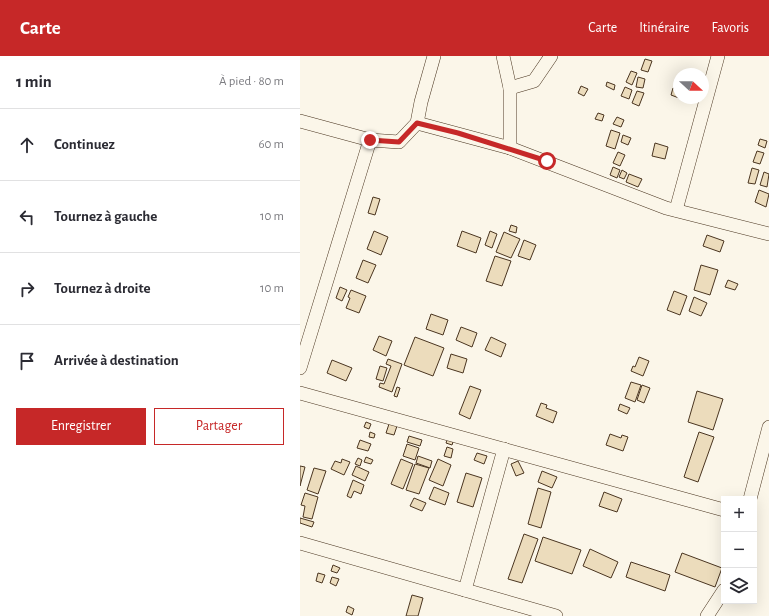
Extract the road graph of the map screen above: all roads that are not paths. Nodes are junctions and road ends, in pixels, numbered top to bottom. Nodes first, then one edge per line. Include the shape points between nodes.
1 (434, 56) edge
2 (503, 56) edge
3 (551, 56) edge
4 (718, 56) edge
5 (510, 88) junction
6 (300, 121) edge
7 (417, 123) junction
8 (370, 140) junction
9 (510, 148) junction
10 (676, 210) junction
11 (769, 234) edge
12 (300, 368) edge
13 (300, 393) edge
14 (769, 427) edge
15 (504, 449) junction
16 (751, 496) edge
17 (721, 509) edge
18 (300, 543) edge
19 (465, 590) junction
20 (721, 595) edge
21 (556, 616) edge
22 (707, 616) edge

1 - 7 street
2 - 5 street
3 - 5 street via 534,81
4 - 10 street
5 - 9 street
6 - 8 street
7 - 8 street via 399,142
7 - 9 street
8 - 12 street
9 - 10 street
10 - 11 street
13 - 15 street
14 - 16 street
15 - 17 street
15 - 19 street
18 - 19 street
19 - 21 street
20 - 22 street

